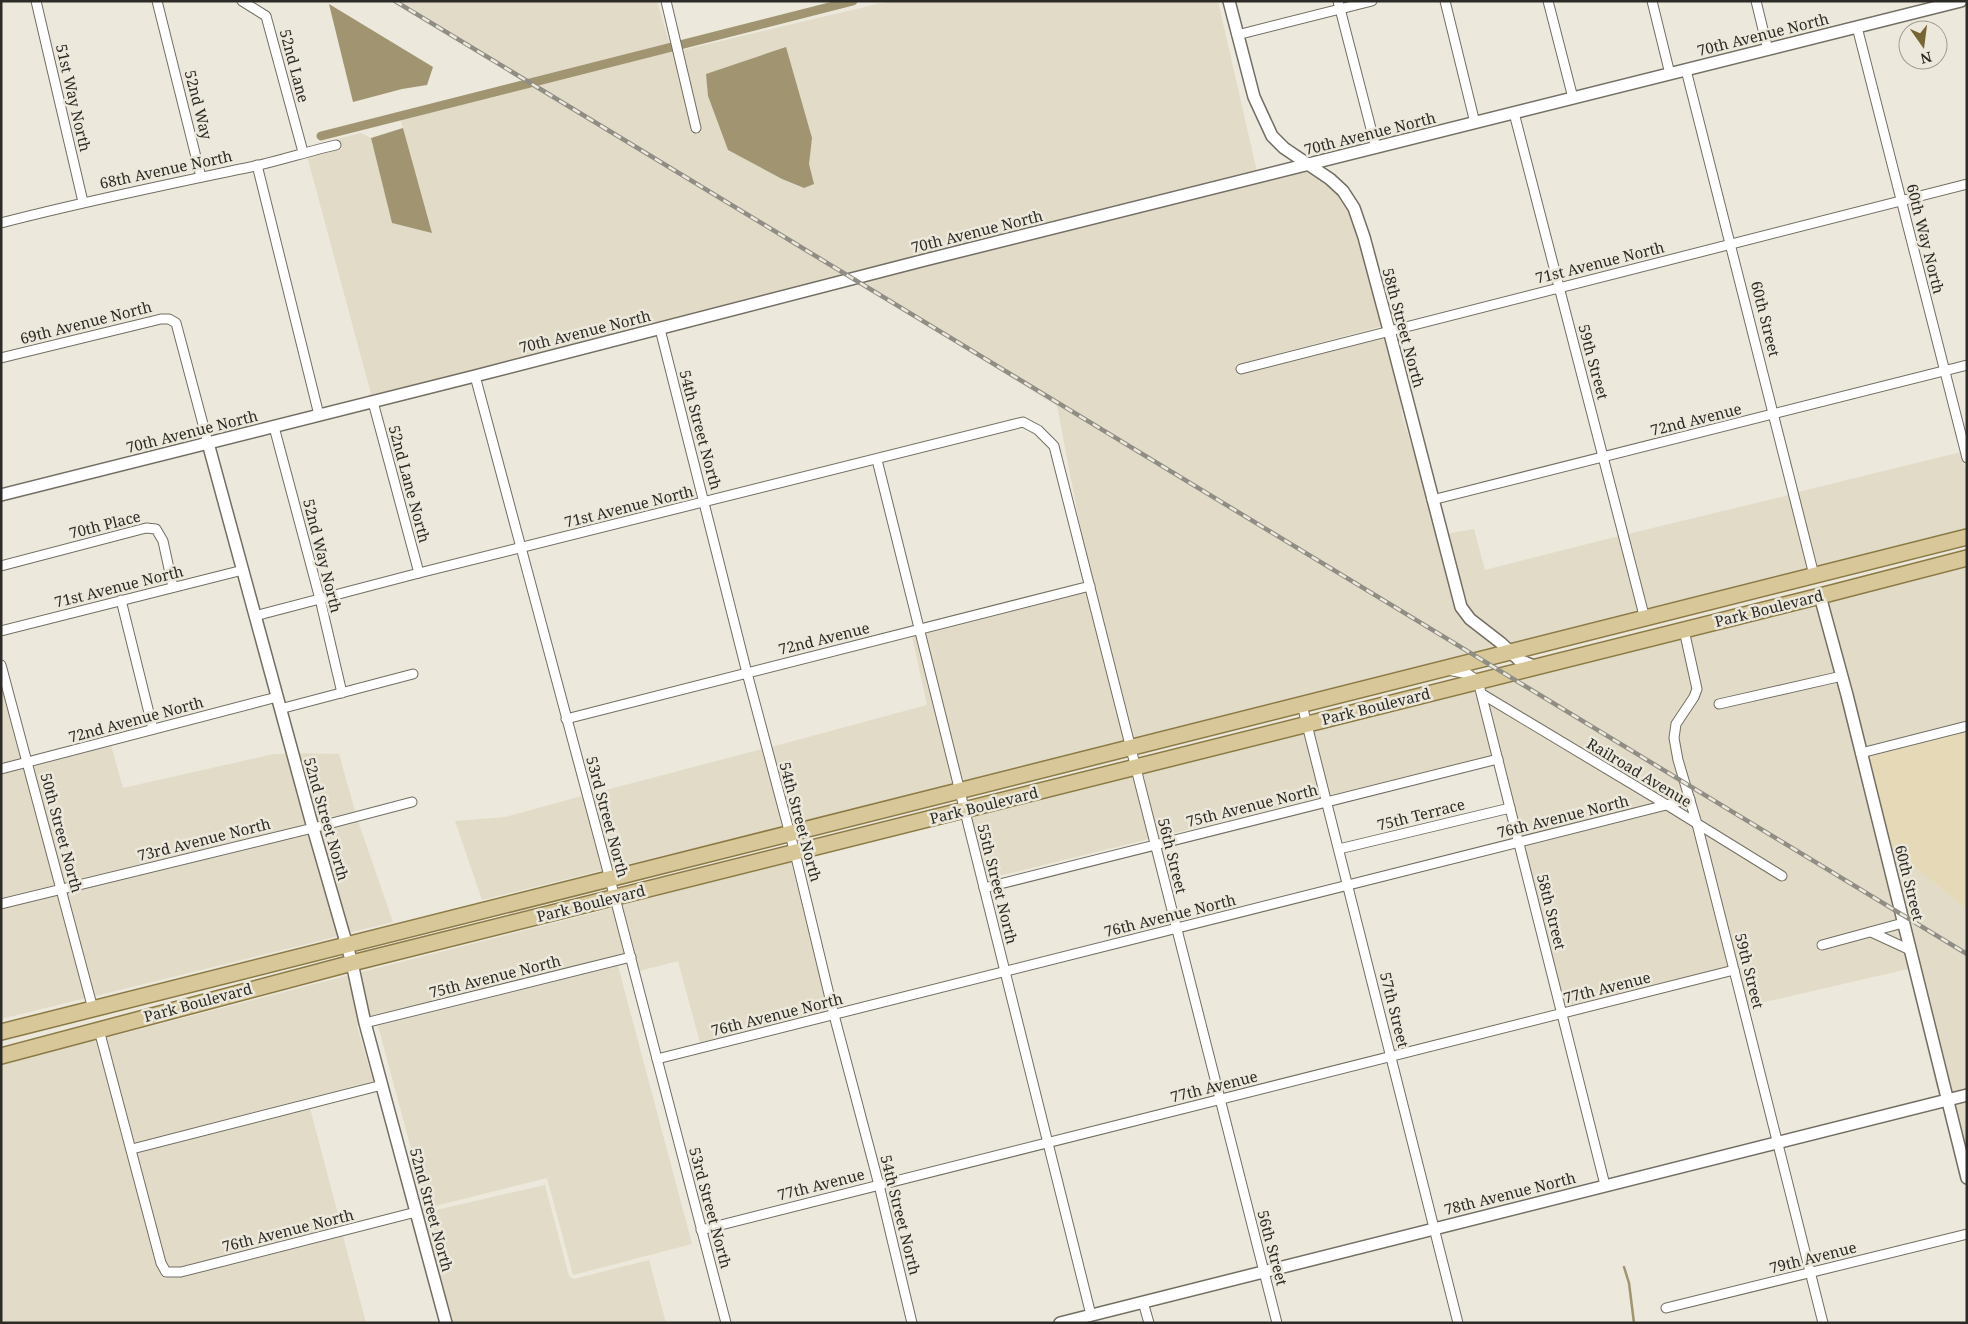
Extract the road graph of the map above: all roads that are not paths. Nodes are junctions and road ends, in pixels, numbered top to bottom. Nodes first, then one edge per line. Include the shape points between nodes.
1 (36, 1) edge
2 (157, 1) edge
3 (242, 1) edge
4 (666, 1) edge
5 (1229, 1) edge
6 (1372, 1) edge
7 (1445, 1) edge
8 (1548, 1) edge
9 (1652, 1) edge
10 (1756, 1) edge
11 (1961, 1) edge
12 (1339, 5) edge
13 (1857, 27) junction
14 (1238, 35) junction
15 (1768, 50) junction
16 (1686, 70) junction
17 (1670, 74) junction
18 (1573, 98) junction
19 (1514, 113) junction
20 (1475, 123) junction
21 (696, 128) dead end
22 (336, 145) dead end
23 (1376, 148) junction
24 (303, 152) junction
25 (1309, 164) junction
26 (257, 165) junction
27 (202, 176) junction
28 (1967, 184) edge
29 (1901, 201) junction
30 (83, 202) junction
31 (1, 223) edge
32 (1730, 244) junction
33 (1559, 288) junction
34 (176, 323) joint
35 (660, 328) junction
36 (1389, 330) junction
37 (1, 358) edge
38 (1967, 366) edge
39 (1241, 369) dead end
40 (1945, 371) junction
41 (474, 376) junction
42 (373, 402) junction
43 (1773, 414) junction
44 (319, 415) junction
45 (274, 427) junction
46 (1038, 430) joint
47 (208, 443) junction
48 (1604, 457) junction
49 (1967, 458) edge
50 (877, 460) junction
51 (1, 495) edge
52 (1432, 500) junction
53 (705, 502) junction
54 (1967, 537) edge
55 (521, 548) junction
56 (1967, 548) edge
57 (1967, 558) edge
58 (1874, 560) junction
59 (1, 566) edge
60 (1935, 566) junction
61 (243, 570) junction
62 (419, 573) junction
63 (1814, 575) junction
64 (1090, 586) junction
65 (173, 587) junction
66 (1820, 596) junction
67 (1724, 598) junction
68 (121, 600) junction
69 (320, 600) junction
70 (1767, 609) junction
71 (255, 616) junction
72 (1639, 620) junction
73 (920, 629) junction
74 (1684, 630) junction
75 (1, 631) edge
76 (1509, 652) junction
77 (1588, 654) junction
78 (1, 665) edge
79 (1536, 667) junction
80 (1443, 670) junction
81 (747, 673) junction
82 (413, 674) dead end
83 (1842, 676) junction
84 (1480, 688) junction
85 (342, 693) junction
86 (277, 697) junction
87 (1719, 704) dead end
88 (1302, 705) junction
89 (280, 709) junction
90 (566, 719) junction
91 (1307, 724) junction
92 (1967, 726) edge
93 (154, 729) junction
94 (1132, 748) junction
95 (1861, 753) junction
96 (1498, 759) junction
97 (28, 762) junction
98 (1137, 767) junction
99 (1, 769) edge
100 (960, 792) junction
101 (1690, 799) junction
102 (412, 802) dead end
103 (1326, 802) junction
104 (1667, 805) junction
105 (1510, 808) junction
106 (965, 810) junction
107 (1697, 824) junction
108 (313, 828) junction
109 (790, 834) junction
110 (1519, 842) junction
111 (1155, 844) junction
112 (1339, 849) junction
113 (795, 853) junction
114 (1782, 876) dead end
115 (610, 879) junction
116 (1348, 885) junction
117 (984, 888) junction
118 (62, 889) junction
119 (615, 898) junction
120 (1, 904) edge
121 (1903, 923) junction
122 (1176, 929) junction
123 (1871, 932) junction
124 (1822, 945) dead end
125 (347, 946) junction
126 (1910, 950) junction
127 (631, 957) junction
128 (352, 963) junction
129 (1734, 970) junction
130 (1006, 972) junction
131 (176, 988) junction
132 (93, 1009) junction
133 (1562, 1013) junction
134 (72, 1014) junction
135 (834, 1015) junction
136 (365, 1023) junction
137 (99, 1030) junction
138 (1, 1032) edge
139 (1, 1056) edge
140 (1391, 1056) junction
141 (657, 1059) junction
142 (382, 1085) junction
143 (1967, 1095) edge
144 (1219, 1100) junction
145 (1948, 1100) junction
146 (1048, 1143) junction
147 (1778, 1143) junction
148 (132, 1149) junction
149 (1967, 1178) edge
150 (880, 1185) junction
151 (1605, 1186) junction
152 (416, 1212) junction
153 (1434, 1229) junction
154 (701, 1230) junction
155 (1967, 1234) edge
156 (1263, 1272) junction
157 (1810, 1273) junction
158 (1143, 1302) junction
159 (1666, 1308) dead end
160 (1091, 1315) junction
161 (446, 1323) edge
162 (726, 1323) edge
163 (912, 1323) edge
164 (1060, 1323) edge
165 (1149, 1323) edge
166 (1277, 1323) edge
167 (1458, 1323) edge
168 (1823, 1323) edge

1 - 30 street, 51st Way North
2 - 27 street, 52nd Way
3 - 24 street, 52nd Lane via 266,16
4 - 21 street
5 - 14 street, 58th Street North
6 - 12 street
7 - 20 street
8 - 18 street
9 - 17 street
10 - 15 street
11 - 13 street, 70th Avenue North
12 - 14 street
12 - 23 street
13 - 15 street, 70th Avenue North
13 - 29 street, 60th Way North
14 - 25 street, 58th Street North via 1254,97 1265,124 1284,148
15 - 16 street, 70th Avenue North
16 - 17 street, 70th Avenue North
16 - 32 street, 60th Street
17 - 18 street, 70th Avenue North
18 - 19 street, 70th Avenue North
19 - 20 street, 70th Avenue North
19 - 33 street, 59th Street
20 - 23 street, 70th Avenue North
22 - 24 street, 68th Avenue North
23 - 25 street, 70th Avenue North
24 - 26 street, 68th Avenue North
25 - 35 street, 70th Avenue North
25 - 36 street, 58th Street North via 1343,190 1354,208
26 - 27 street, 68th Avenue North
26 - 44 street
27 - 30 street, 68th Avenue North
28 - 29 street, 71st Avenue North
29 - 32 street, 71st Avenue North
29 - 40 street, 60th Way North
30 - 31 street, 68th Avenue North
32 - 33 street, 71st Avenue North
32 - 43 street, 60th Street
33 - 36 street, 71st Avenue North
33 - 48 street, 59th Street
34 - 37 street, 69th Avenue North via 161,319
34 - 47 street, 52nd Street North
35 - 41 street, 70th Avenue North
35 - 53 street, 54th Street North
36 - 39 street, 71st Avenue North
36 - 52 street, 58th Street North
38 - 40 street, 72nd Avenue
40 - 43 street, 72nd Avenue
40 - 49 street, 60th Way North
41 - 42 street, 70th Avenue North
41 - 55 street, 53rd Street North
42 - 44 street, 70th Avenue North
42 - 62 street, 52nd Lane North
43 - 48 street, 72nd Avenue
43 - 63 street, 60th Street
44 - 45 street, 70th Avenue North
45 - 47 street, 70th Avenue North
45 - 69 street, 52nd Way North
46 - 50 street, 71st Avenue North via 1023,422
46 - 64 street, 56th Street via 1054,446
47 - 51 street, 70th Avenue North
47 - 61 street, 52nd Street North
48 - 52 street, 72nd Avenue
48 - 72 street, 59th Street
50 - 53 street, 71st Avenue North
50 - 73 street, 55th Street North
52 - 76 street, 58th Street North via 1461,607 1470,619
53 - 55 street, 71st Avenue North
53 - 81 street, 54th Street North
54 - 58 main road, Park Boulevard
55 - 62 street, 71st Avenue North
55 - 90 street, 53rd Street North
56 - 60 main road via 1951,553
57 - 60 main road, Park Boulevard
58 - 63 main road, Park Boulevard
58 - 66 main road via 1857,574 1827,587
59 - 65 street, 70th Place via 151,528 156,529 163,541
60 - 66 main road, Park Boulevard
61 - 65 street, 71st Avenue North
61 - 71 street, 52nd Street North
62 - 69 street, 71st Avenue North
63 - 67 main road, Park Boulevard
63 - 70 main road via 1809,586 1777,598 1769,603
64 - 73 street, 72nd Avenue
64 - 94 street, 56th Street
65 - 68 street, 71st Avenue North
66 - 70 main road, Park Boulevard
66 - 83 street, 60th Street
67 - 72 main road, Park Boulevard
67 - 74 main road via 1716,610 1686,621
68 - 75 street, 71st Avenue North
68 - 93 street
69 - 71 street, 71st Avenue North
69 - 85 street, 52nd Way North
70 - 74 main road, Park Boulevard
71 - 86 street, 52nd Street North
72 - 76 main road, Park Boulevard
72 - 77 main road via 1628,633 1606,640
73 - 81 street, 72nd Avenue
73 - 100 street, 55th Street North
74 - 77 main road, Park Boulevard
74 - 101 street, 59th Street via 1697,689 1676,724 1674,738
76 - 79 street, 58th Street North
76 - 80 main road, Park Boulevard
77 - 79 main road, Park Boulevard
78 - 97 street, 50th Street North
79 - 84 main road, Park Boulevard
80 - 84 street via 1468,674
80 - 88 main road, Park Boulevard
81 - 90 street, 72nd Avenue
81 - 109 street, 54th Street North
82 - 85 street
83 - 87 street
83 - 95 street, 60th Street
84 - 91 main road, Park Boulevard
84 - 96 street, 58th Street
84 - 104 street, Railroad Avenue
85 - 89 street
86 - 89 street, 52nd Street North
86 - 93 street, 72nd Avenue North
88 - 91 street, 57th Street
88 - 94 main road, Park Boulevard
89 - 108 street, 52nd Street North
90 - 115 street, 53rd Street North
91 - 98 main road, Park Boulevard
91 - 103 street, 57th Street
92 - 95 street
93 - 97 street, 72nd Avenue North
94 - 98 street, 56th Street
94 - 100 main road, Park Boulevard
95 - 121 street, 60th Street
96 - 103 street, 75th Avenue North
96 - 105 street, 58th Street
97 - 99 street, 72nd Avenue North
97 - 118 street, 50th Street North
98 - 106 main road, Park Boulevard
98 - 111 street, 56th Street
100 - 106 street, 55th Street North
100 - 109 main road, Park Boulevard
101 - 104 street, 76th Avenue North
101 - 107 street, 59th Street
102 - 108 street, 73rd Avenue North
103 - 111 street, 75th Avenue North
103 - 112 street, 57th Street
104 - 107 street, Railroad Avenue
104 - 110 street, 76th Avenue North
105 - 110 street, 58th Street
105 - 112 street, 75th Terrace
106 - 113 main road, Park Boulevard
106 - 117 street, 55th Street North
107 - 114 street, Railroad Avenue
107 - 129 street, 59th Street
108 - 118 street, 73rd Avenue North
108 - 125 street, 52nd Street North
109 - 113 street, 54th Street North
109 - 115 main road, Park Boulevard
110 - 116 street, 76th Avenue North
110 - 133 street, 58th Street
111 - 117 street, 75th Avenue North
111 - 122 street, 56th Street
112 - 116 street, 57th Street
113 - 119 main road, Park Boulevard
113 - 135 street, 54th Street North
115 - 119 street, 53rd Street North
115 - 125 main road, Park Boulevard
116 - 122 street, 76th Avenue North
116 - 140 street, 57th Street
117 - 130 street, 55th Street North
118 - 120 street, 73rd Avenue North
118 - 132 street, 50th Street North
119 - 127 street, 53rd Street North
119 - 128 main road, Park Boulevard
121 - 123 street
121 - 126 street, 60th Street
122 - 130 street, 76th Avenue North
122 - 144 street, 56th Street
123 - 124 street
123 - 126 street
125 - 128 street, 52nd Street North
125 - 131 main road, Park Boulevard
126 - 145 street, 60th Street
127 - 136 street, 75th Avenue North
127 - 141 street, 53rd Street North
128 - 136 street, 52nd Street North
128 - 137 main road, Park Boulevard
129 - 133 street, 77th Avenue
129 - 147 street, 59th Street
130 - 135 street, 76th Avenue North
130 - 146 street, 55th Street North
131 - 132 main road, Park Boulevard
131 - 137 main road via 169,999 109,1015
132 - 134 main road, Park Boulevard
133 - 140 street, 77th Avenue
133 - 151 street, 58th Street
134 - 137 main road
134 - 138 main road, Park Boulevard
135 - 141 street, 76th Avenue North
135 - 150 street, 54th Street North
136 - 142 street, 52nd Street North
137 - 139 main road, Park Boulevard
137 - 148 street
140 - 144 street, 77th Avenue
140 - 153 street, 57th Street
141 - 154 street, 53rd Street North
142 - 148 street
142 - 152 street, 52nd Street North
143 - 145 street, 78th Avenue North
144 - 146 street, 77th Avenue
144 - 156 street, 56th Street
145 - 147 street, 78th Avenue North
145 - 149 street, 60th Street
146 - 150 street, 77th Avenue
146 - 160 street, 55th Street North
147 - 151 street, 78th Avenue North
147 - 157 street, 59th Street
148 - 152 street, 76th Avenue North via 166,1272 181,1272
150 - 154 street, 77th Avenue
150 - 163 street, 54th Street North
151 - 153 street, 78th Avenue North
152 - 161 street, 52nd Street North
153 - 156 street, 78th Avenue North
153 - 167 street, 57th Street
154 - 162 street, 53rd Street North
155 - 157 street, 79th Avenue
156 - 158 street, 78th Avenue North
156 - 166 street, 56th Street
157 - 159 street, 79th Avenue
157 - 168 street, 59th Street
158 - 160 street, 78th Avenue North
158 - 165 street
160 - 164 street, 78th Avenue North

